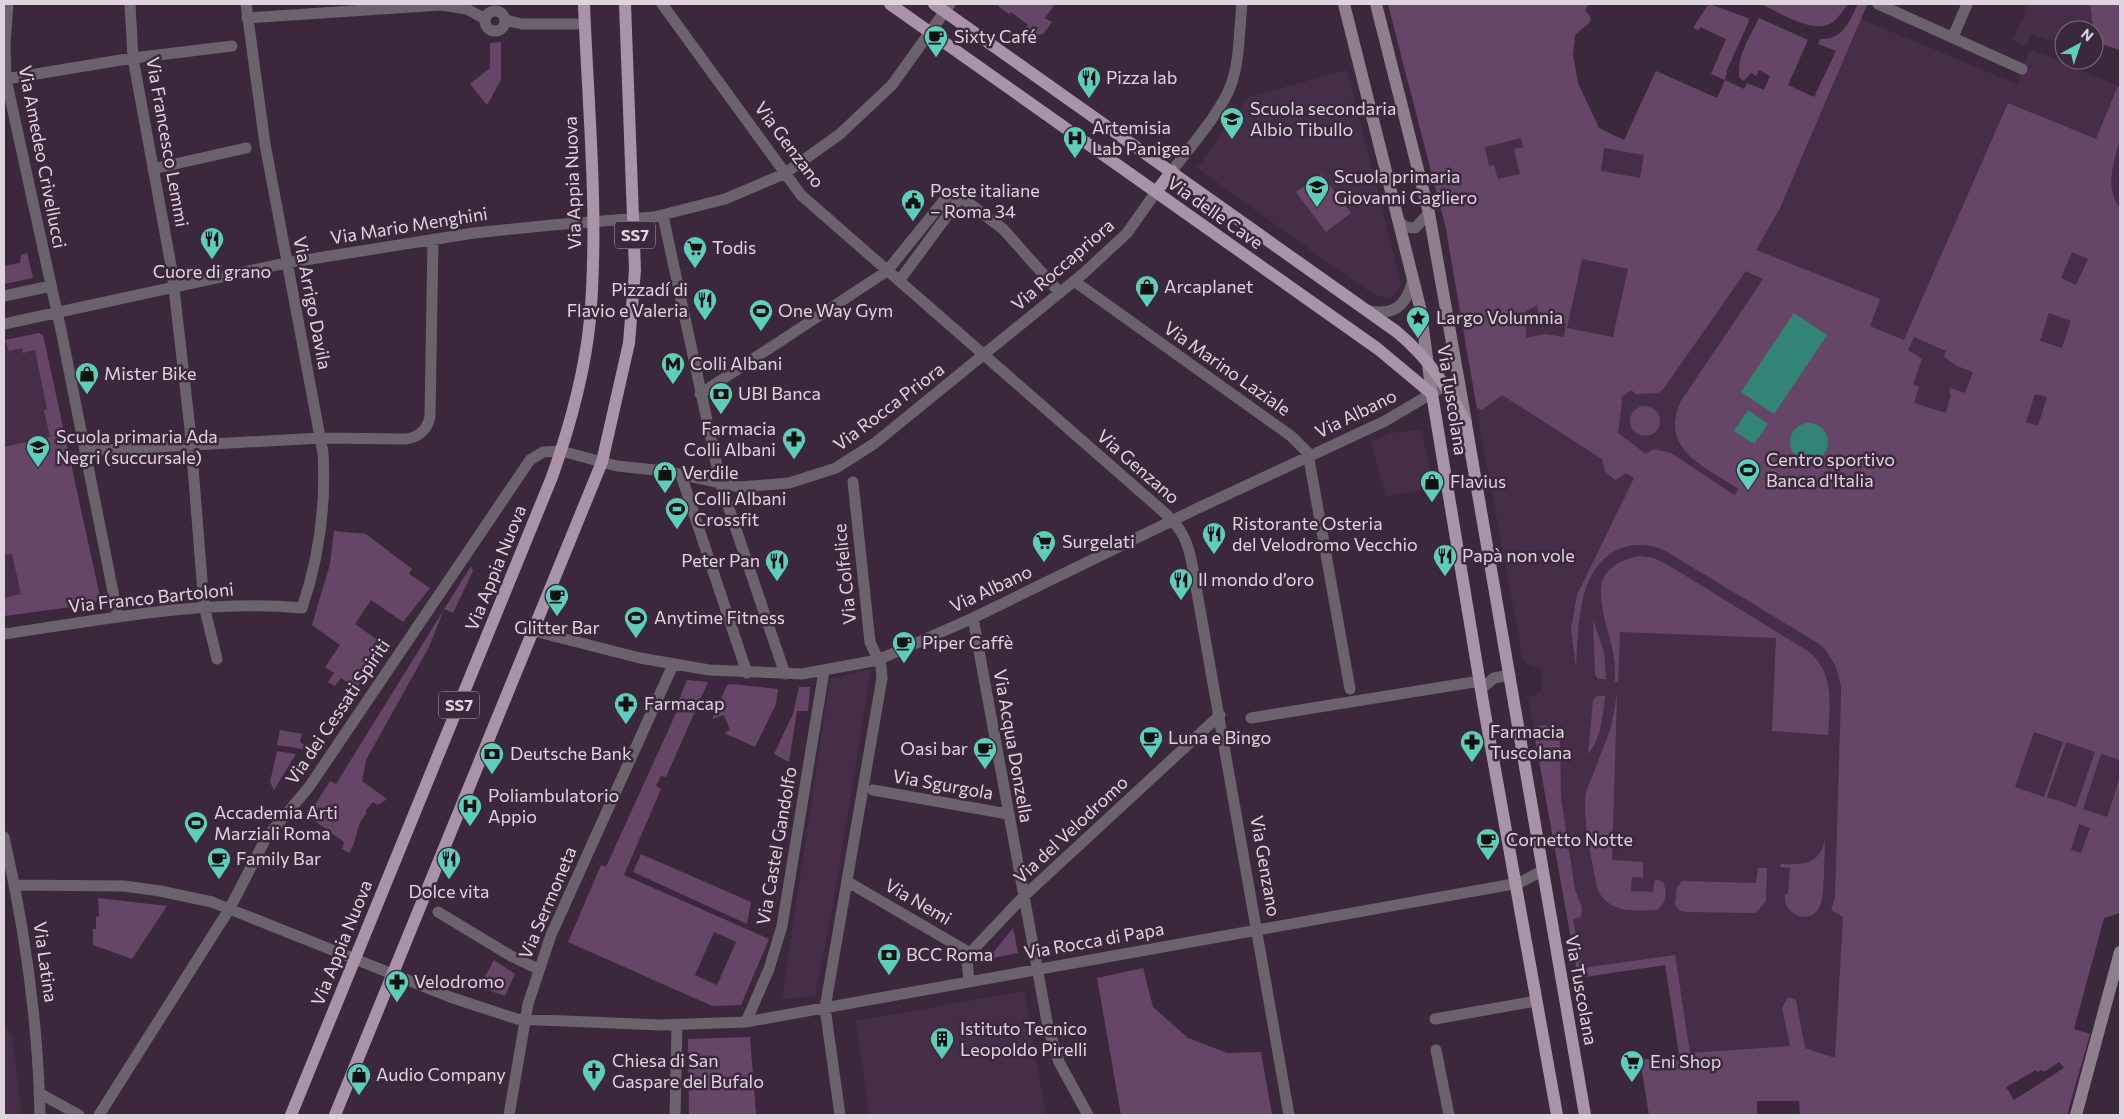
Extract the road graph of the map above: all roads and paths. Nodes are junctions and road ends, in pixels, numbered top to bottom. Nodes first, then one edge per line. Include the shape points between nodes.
1 (8, 4) edge
2 (130, 4) edge
3 (246, 4) edge
4 (584, 4) edge
5 (625, 4) edge
6 (662, 4) edge
7 (890, 4) edge
8 (1242, 4) edge
9 (1344, 4) edge
10 (1376, 4) edge
11 (1878, 4) edge
12 (1966, 4) edge
13 (943, 6) edge
14 (247, 18) junction
15 (585, 24) junction
16 (930, 32) junction
17 (1952, 37) junction
18 (232, 46) dead end
19 (133, 58) junction
20 (2022, 70) dead end
21 (6, 79) junction
22 (246, 148) dead end
23 (153, 169) junction
24 (1172, 171) junction
25 (784, 174) junction
26 (1156, 192) junction
27 (961, 197) junction
28 (1429, 214) junction
29 (663, 216) junction
30 (634, 220) junction
31 (1400, 222) junction
32 (593, 223) junction
33 (433, 239) junction
34 (286, 262) junction
35 (887, 271) junction
36 (1414, 280) junction
37 (899, 281) junction
38 (1074, 282) junction
39 (51, 286) junction
40 (174, 286) junction
41 (1060, 293) junction
42 (4, 296) edge
43 (1366, 310) junction
44 (56, 312) junction
45 (4, 324) edge
46 (984, 355) junction
47 (1428, 360) junction
48 (1446, 385) junction
49 (700, 394) junction
50 (1432, 394) junction
51 (1466, 424) junction
52 (321, 438) junction
53 (191, 445) junction
54 (86, 451) junction
55 (561, 451) junction
56 (1309, 455) junction
57 (602, 462) junction
58 (681, 475) junction
59 (853, 482) dead end
60 (722, 485) junction
61 (1173, 520) junction
62 (204, 606) junction
63 (302, 608) joint
64 (118, 617) junction
65 (973, 618) junction
66 (534, 631) junction
67 (4, 634) edge
68 (217, 660) dead end
69 (878, 660) junction
70 (673, 665) junction
71 (824, 671) junction
72 (747, 673) junction
73 (785, 674) junction
74 (1510, 675) junction
75 (1480, 685) junction
76 (1350, 689) dead end
77 (1220, 715) junction
78 (1251, 718) dead end
79 (873, 790) dead end
80 (1008, 814) junction
81 (4, 837) edge
82 (1542, 871) junction
83 (848, 882) junction
84 (1515, 884) junction
85 (15, 886) junction
86 (1023, 897) junction
87 (230, 908) junction
88 (438, 912) dead end
89 (1258, 929) junction
90 (2120, 952) edge
91 (970, 953) junction
92 (354, 958) junction
93 (538, 969) junction
94 (1036, 969) junction
95 (392, 975) junction
96 (969, 982) junction
97 (1536, 1000) junction
98 (825, 1008) junction
99 (1435, 1019) dead end
100 (525, 1020) junction
101 (746, 1022) junction
102 (677, 1025) junction
103 (1436, 1050) dead end
104 (39, 1093) junction
105 (40, 1115) edge
106 (79, 1115) edge
107 (99, 1115) edge
108 (291, 1115) edge
109 (335, 1115) edge
110 (509, 1115) edge
111 (675, 1115) edge
112 (840, 1115) edge
113 (1088, 1115) edge
114 (1289, 1115) edge
115 (1449, 1115) edge
116 (1557, 1115) edge
117 (1585, 1115) edge
118 (2076, 1115) edge

1 - 21 street, Via Amedeo Crivellucci
2 - 19 street, Via Francesco Lemmi
3 - 14 street, Via Arrigo Davila
4 - 15 main road, Via Appia Nuova / SS7
5 - 30 main road, SS7
6 - 25 street, Via Genzano via 778,161
7 - 16 main road, Via delle Cave
8 - 24 street via 1230,86
9 - 31 main road, Via Tuscolana
10 - 28 main road, Via Tuscolana
11 - 17 street
12 - 17 street
13 - 16 street, Via Mario Menghini
13 - 24 main road, Via delle Cave
14 - 15 street via 441,5 467,9 485,19 495,11 505,20 522,24
14 - 34 street, Via Arrigo Davila
15 - 32 main road, Via Appia Nuova / SS7
16 - 25 street, Via Mario Menghini via 898,77 867,110
16 - 26 main road, Via delle Cave
17 - 20 street
18 - 19 street
19 - 21 street
19 - 23 street, Via Francesco Lemmi
21 - 39 street, Via Amedeo Crivellucci
22 - 23 street
23 - 40 street, Via Francesco Lemmi
24 - 26 main road
24 - 43 main road, Via delle Cave
25 - 29 street, Via Mario Menghini via 726,199
25 - 35 street, Via Genzano via 801,195
26 - 38 street, Via Roccapriora via 1127,233
26 - 50 main road, Via delle Cave via 1374,346
27 - 35 street via 953,193 945,197
27 - 37 street
27 - 41 street via 1008,232
28 - 31 street via 1415,228
28 - 51 main road, Via Tuscolana
29 - 30 street, Via Mario Menghini
29 - 49 street
30 - 32 street, Via Mario Menghini
30 - 57 main road, SS7 via 635,270 630,343
31 - 36 main road, Via Tuscolana
32 - 33 street, Via Mario Menghini via 514,228
32 - 55 main road, Via Appia Nuova / SS7 via 584,361
33 - 34 street, Via Mario Menghini
33 - 52 street via 430,417 422,432 406,439
34 - 40 street, Via Mario Menghini
34 - 52 street, Via Arrigo Davila
35 - 37 street, Via Genzano
35 - 49 street
36 - 43 street via 1402,305 1388,311
36 - 47 main road, Via Tuscolana
37 - 46 street, Via Genzano
38 - 41 street, Via Roccapriora
38 - 56 street, Via Marino Laziale via 1292,436
39 - 42 street
39 - 44 street, Via Amedeo Crivellucci
40 - 44 street, Via Mario Menghini
40 - 53 street, Via Francesco Lemmi
41 - 46 street, Via Roccapriora
43 - 47 main road
44 - 45 street, Via Mario Menghini
44 - 54 street, Via Amedeo Crivellucci
46 - 60 street, Via Rocca Priora via 842,466 778,484 746,488
46 - 61 street, Via Genzano
47 - 48 main road
47 - 50 main road, Via Tuscolana
48 - 50 street
48 - 51 main road
49 - 60 street
50 - 56 street, Via Albano via 1385,421
50 - 75 main road, Via Tuscolana
51 - 74 main road, Via Tuscolana
52 - 53 street
52 - 63 street, Via Arrigo Davila via 324,478 320,528
53 - 54 street
53 - 62 street, Via Francesco Lemmi
54 - 64 street, Via Amedeo Crivellucci
55 - 57 street, Via Rocca Priora
55 - 87 street, Via dei Cessati Spiriti via 539,454 524,467 325,765 261,846
55 - 92 main road, Via Appia Nuova / SS7
56 - 61 street, Via Albano
56 - 76 street
57 - 58 street, Via Rocca Priora
57 - 66 main road, SS7
58 - 60 street, Via Rocca Priora
58 - 72 street
59 - 69 street, Via Colfelice via 870,642
60 - 73 street
61 - 65 street, Via Albano
61 - 77 street, Via Genzano via 1189,548
62 - 63 street, Via Franco Bartoloni
62 - 64 street, Via Franco Bartoloni
62 - 68 street, Via Francesco Lemmi
64 - 67 street, Via Franco Bartoloni
65 - 69 street, Via Albano
65 - 80 street, Via Acqua Donzella
66 - 70 street, Via Albano
66 - 95 main road, SS7
69 - 71 street, Via Albano
69 - 83 street via 882,678
70 - 72 street, Via Albano
70 - 93 street, Via Sermoneta
71 - 73 street, Via Albano
71 - 101 street, Via Castel Gandolfo via 782,926 769,969
72 - 73 street, Via Albano
74 - 75 street
74 - 82 main road, Via Tuscolana
75 - 78 street
75 - 84 main road, Via Tuscolana
77 - 86 street, Via del Velodromo
77 - 89 street, Via Genzano
79 - 80 street, Via Sgurgola
80 - 86 street, Via Acqua Donzella
81 - 85 street, Via Latina
82 - 84 street
82 - 117 main road, Via Tuscolana
83 - 91 street, Via Nemi
83 - 98 street
84 - 89 street, Via Rocca di Papa
84 - 97 main road, Via Tuscolana
85 - 87 street, Via Rocca di Papa via 93,884 136,888 196,898
85 - 104 street, Via Latina via 34,1004
86 - 91 street, Via del Velodromo
86 - 94 street, Via Acqua Donzella
87 - 92 street, Via Rocca di Papa
87 - 107 street, Via dei Cessati Spiriti
88 - 93 street
89 - 94 street, Via Rocca di Papa
89 - 114 street, Via Genzano
90 - 118 main road
91 - 96 street via 967,961
92 - 95 street, Via Rocca di Papa
92 - 108 main road, Via Appia Nuova / SS7
93 - 100 street, Via Sermoneta
94 - 96 street, Via Rocca di Papa
94 - 113 street, Via Acqua Donzella via 1054,1048
95 - 100 street, Via Rocca di Papa via 476,1007
95 - 109 main road, SS7
96 - 98 street, Via Rocca di Papa
97 - 99 street
97 - 116 main road, Via Tuscolana
98 - 101 street, Via Rocca di Papa
98 - 112 street
100 - 102 street, Via Rocca di Papa
100 - 110 street, Via Sermoneta
101 - 102 street, Via Rocca di Papa
102 - 111 street
103 - 115 street
104 - 105 street, Via Latina
104 - 106 street

